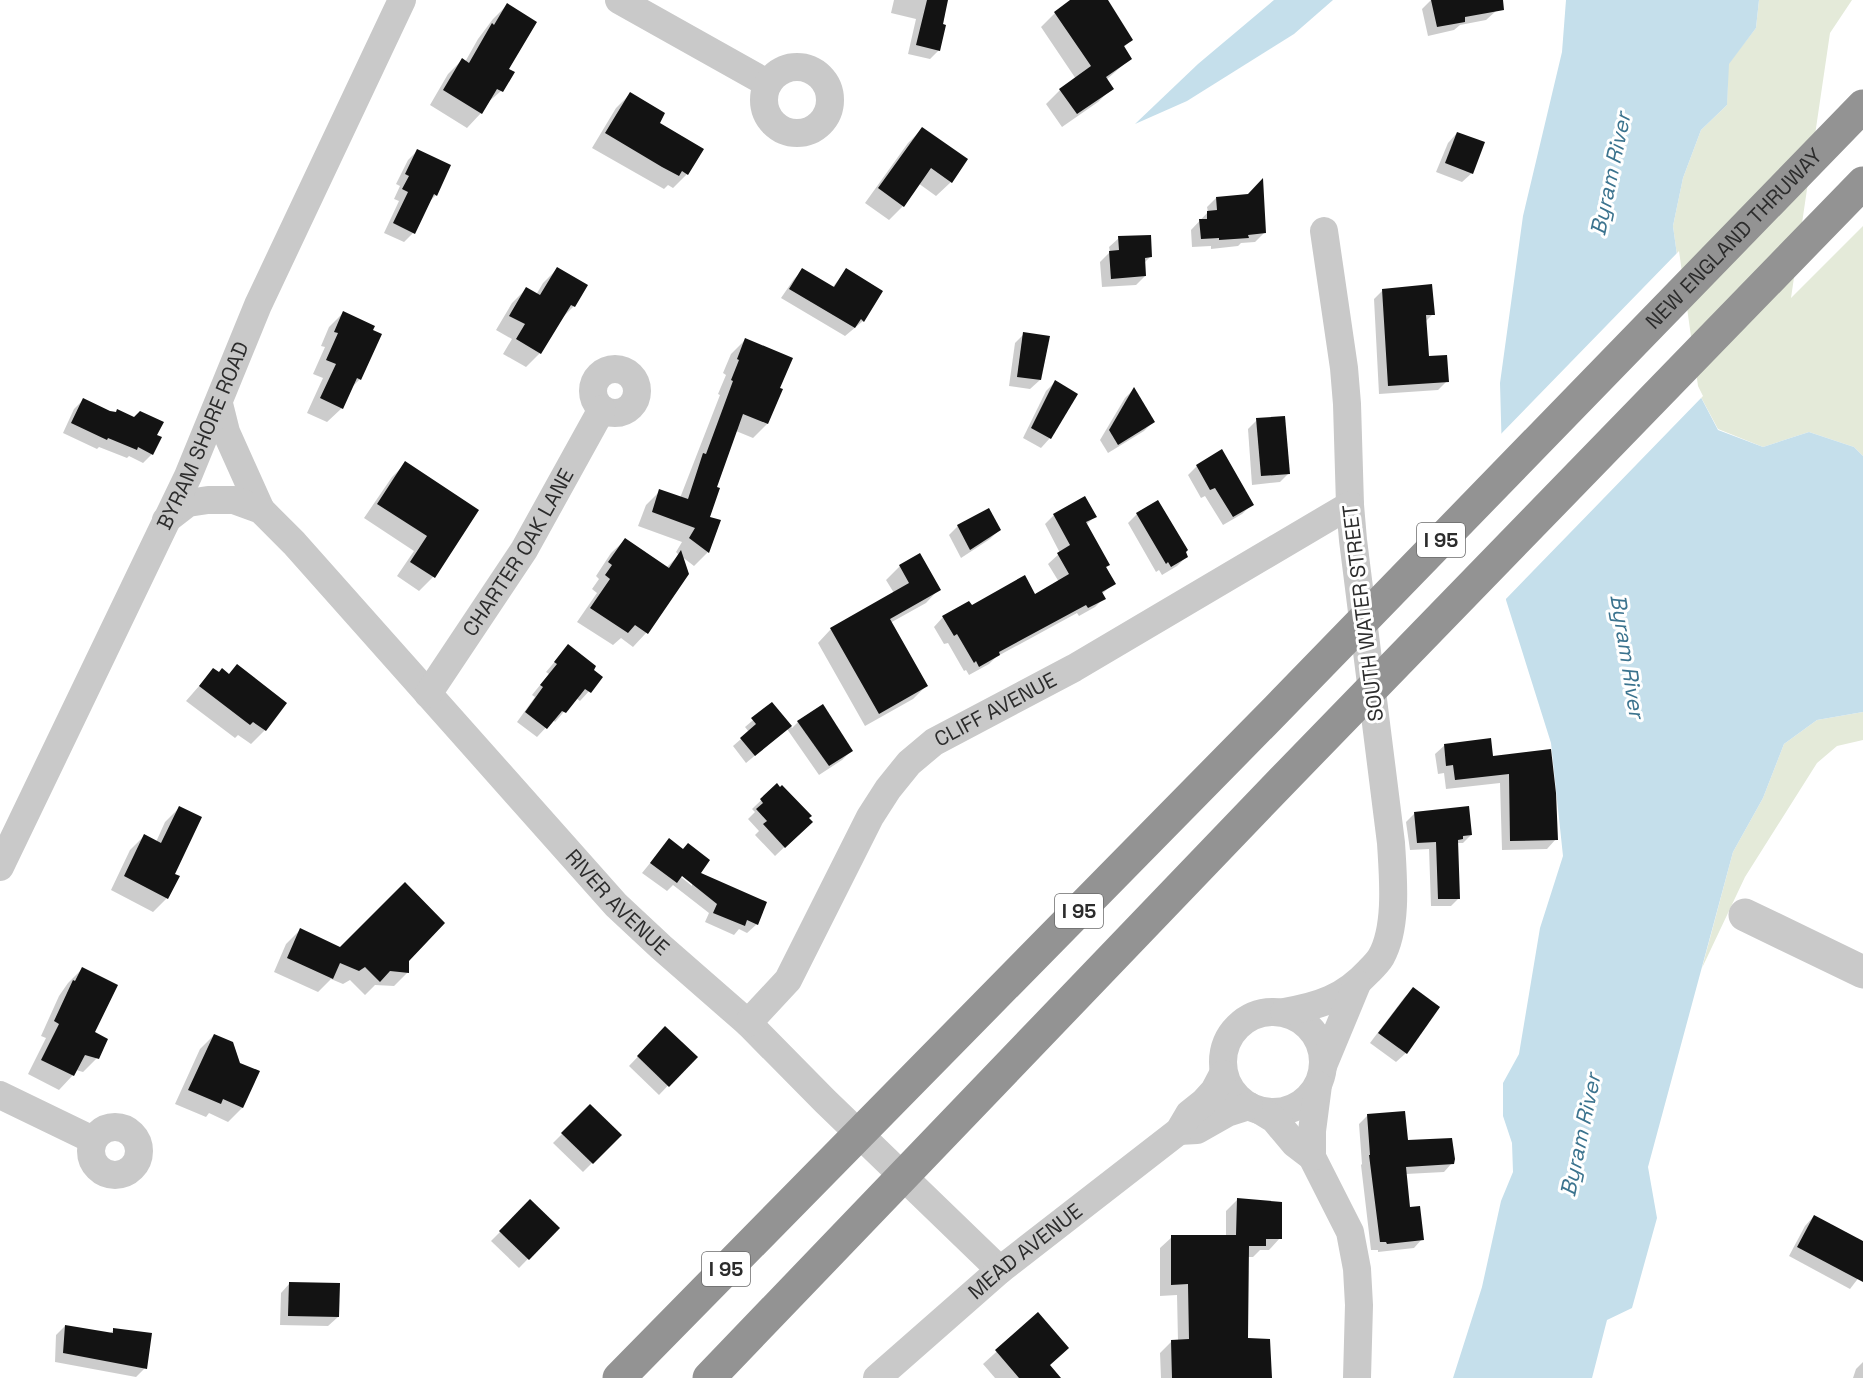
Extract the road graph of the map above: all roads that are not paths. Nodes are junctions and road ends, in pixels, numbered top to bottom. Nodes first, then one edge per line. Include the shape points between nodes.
1 (402, 0) edge
2 (619, 0) edge
3 (767, 83) dead end
4 (1863, 106) edge
5 (1863, 183) edge
6 (1324, 231) dead end
7 (219, 404) junction
8 (602, 409) dead end
9 (1350, 505) junction
10 (261, 510) junction
11 (166, 520) junction
12 (428, 694) junction
13 (0, 867) edge
14 (1745, 915) dead end
15 (1863, 972) edge
16 (1357, 984) junction
17 (1284, 1012) junction
18 (748, 1023) junction
19 (1223, 1074) junction
20 (1321, 1076) junction
21 (0, 1095) edge
22 (1255, 1109) junction
23 (1179, 1131) junction
24 (93, 1140) dead end
25 (1312, 1157) junction
26 (1000, 1270) junction
27 (618, 1378) edge
28 (708, 1378) edge
29 (878, 1378) edge
30 (1357, 1378) edge

1 - 7 street, BYRAM SHORE ROAD via 258,305
2 - 3 street
4 - 27 highway, NEW ENGLAND THRUWAY / I 95 via 1277,709
5 - 28 highway, I 95
6 - 9 street, SOUTH WATER STREET via 1344,368
7 - 10 street, RIVER AVENUE via 225,432
7 - 11 street, BYRAM SHORE ROAD
8 - 12 street, CHARTER OAK LANE via 524,550
9 - 16 street, SOUTH WATER STREET via 1393,877 1388,941 1380,959
9 - 18 street, CLIFF AVENUE via 1083,663 934,742 909,763 870,817 788,980
10 - 11 street, RIVER AVENUE via 234,500 208,500 188,503
10 - 12 street, RIVER AVENUE
11 - 13 street, BYRAM SHORE ROAD
12 - 18 street, RIVER AVENUE via 616,905
14 - 15 street
16 - 17 street, SOUTH WATER STREET via 1311,1008
16 - 20 street, SOUTH WATER STREET
17 - 19 street via 1255,1014 1232,1032 1224,1053
17 - 20 street via 1300,1019 1314,1032 1322,1049
18 - 26 street, RIVER AVENUE
19 - 22 street via 1237,1098
19 - 23 street, MEAD AVENUE via 1214,1091 1189,1114
20 - 22 street via 1308,1098 1294,1108 1278,1112
20 - 25 street, SOUTH WATER STREET
21 - 24 street
22 - 23 street, MEAD AVENUE via 1227,1113 1197,1130
22 - 25 street, SOUTH WATER STREET via 1274,1119
23 - 26 street, MEAD AVENUE
25 - 30 street, SOUTH WATER STREET via 1350,1232 1358,1269
26 - 29 street, MEAD AVENUE

